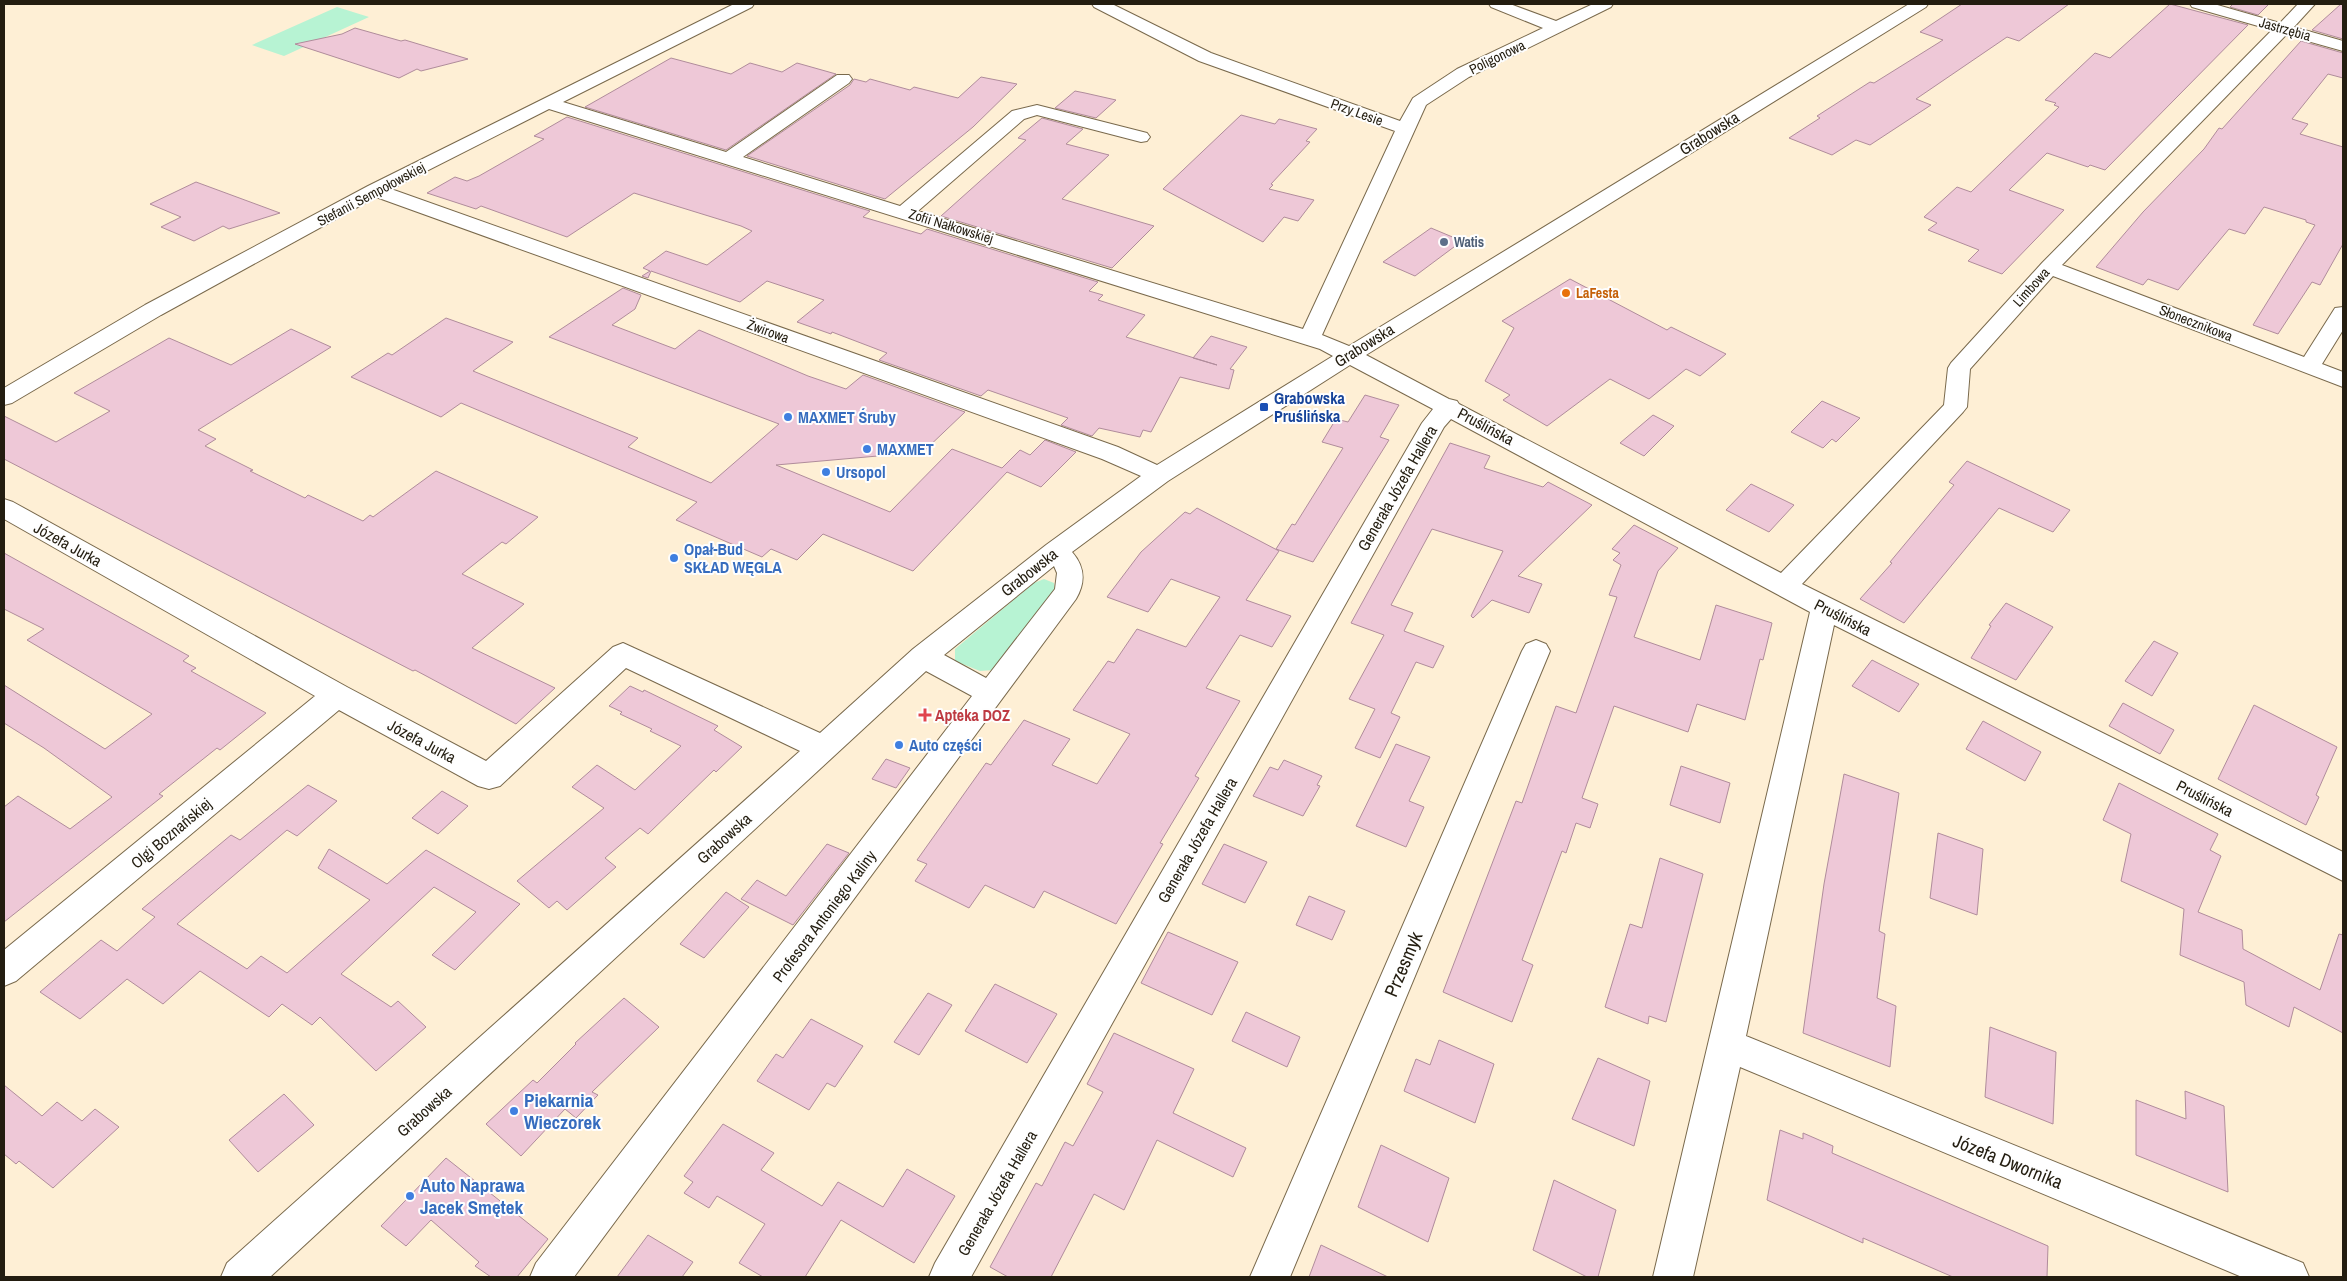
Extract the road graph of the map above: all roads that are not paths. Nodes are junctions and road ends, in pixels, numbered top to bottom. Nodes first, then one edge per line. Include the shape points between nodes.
1 (746, 4) edge
2 (1100, 4) edge
3 (1497, 4) edge
4 (1605, 4) edge
5 (1920, 4) edge
6 (2198, 4) edge
7 (2307, 4) edge
8 (1556, 28) junction
9 (2283, 28) junction
10 (2343, 46) edge
11 (843, 79) dead end
12 (550, 104) junction
13 (1405, 129) junction
14 (1141, 137) dead end
15 (728, 160) junction
16 (375, 190) junction
17 (905, 212) junction
18 (2049, 267) junction
19 (2343, 314) edge
20 (1310, 337) junction
21 (1350, 354) junction
22 (2309, 366) junction
23 (2343, 380) edge
24 (4, 398) edge
25 (1449, 406) junction
26 (1159, 475) junction
27 (4, 508) edge
28 (1055, 551) junction
29 (1785, 586) junction
30 (1824, 608) junction
31 (1536, 651) dead end
32 (924, 657) junction
33 (992, 694) junction
34 (337, 695) junction
35 (823, 748) junction
36 (2343, 867) edge
37 (4, 970) edge
38 (1727, 1045) junction
39 (241, 1277) edge
40 (550, 1277) edge
41 (949, 1277) edge
42 (1270, 1277) edge
43 (1673, 1277) edge
44 (2290, 1277) edge

1 - 12 street, Stefanii Sempołowskiej
2 - 13 street, Przy Lesie via 1205,57
3 - 8 street
4 - 8 street, Poligonowa
5 - 21 street, Grabowska
6 - 9 street, Jastrzębia
7 - 9 street, Limbowa
8 - 13 street, Poligonowa via 1464,73 1420,102
9 - 10 street, Jastrzębia
9 - 18 street, Limbowa
11 - 15 street
12 - 15 street, Zofii Nałkowskiej
12 - 16 street, Stefanii Sempołowskiej
13 - 20 street, Przy Lesie
14 - 17 street via 1037,110 1027,111 1018,115
15 - 17 street, Zofii Nałkowskiej
16 - 24 street, Stefanii Sempołowskiej via 153,310
16 - 26 street, Żwirowa via 1101,450
17 - 20 street, Zofii Nałkowskiej
18 - 22 street, Słonecznikowa
18 - 29 street, Limbowa via 1959,368 1954,407
19 - 22 street
20 - 21 street, Zofii Nałkowskiej
21 - 25 street, Pruślińska
21 - 26 street, Grabowska
22 - 23 street, Słonecznikowa
25 - 29 street, Pruślińska
25 - 41 street, Generała Józefa Hallera via 1434,423
26 - 28 street, Grabowska
27 - 34 street, Józefa Jurka
28 - 32 street, Grabowska
28 - 33 street, Profesora Antoniego Kaliny via 1070,566 1072,577 1067,592
29 - 30 street, Pruślińska
30 - 36 street, Pruślińska
30 - 38 street
31 - 42 street, Przesmyk
32 - 33 street
32 - 35 street, Grabowska
33 - 40 street, Profesora Antoniego Kaliny
34 - 35 street, Józefa Jurka via 489,777 622,654
34 - 37 street, Olgi Boznańskiej
35 - 39 street, Grabowska
38 - 43 street
38 - 44 street, Józefa Dwornika

